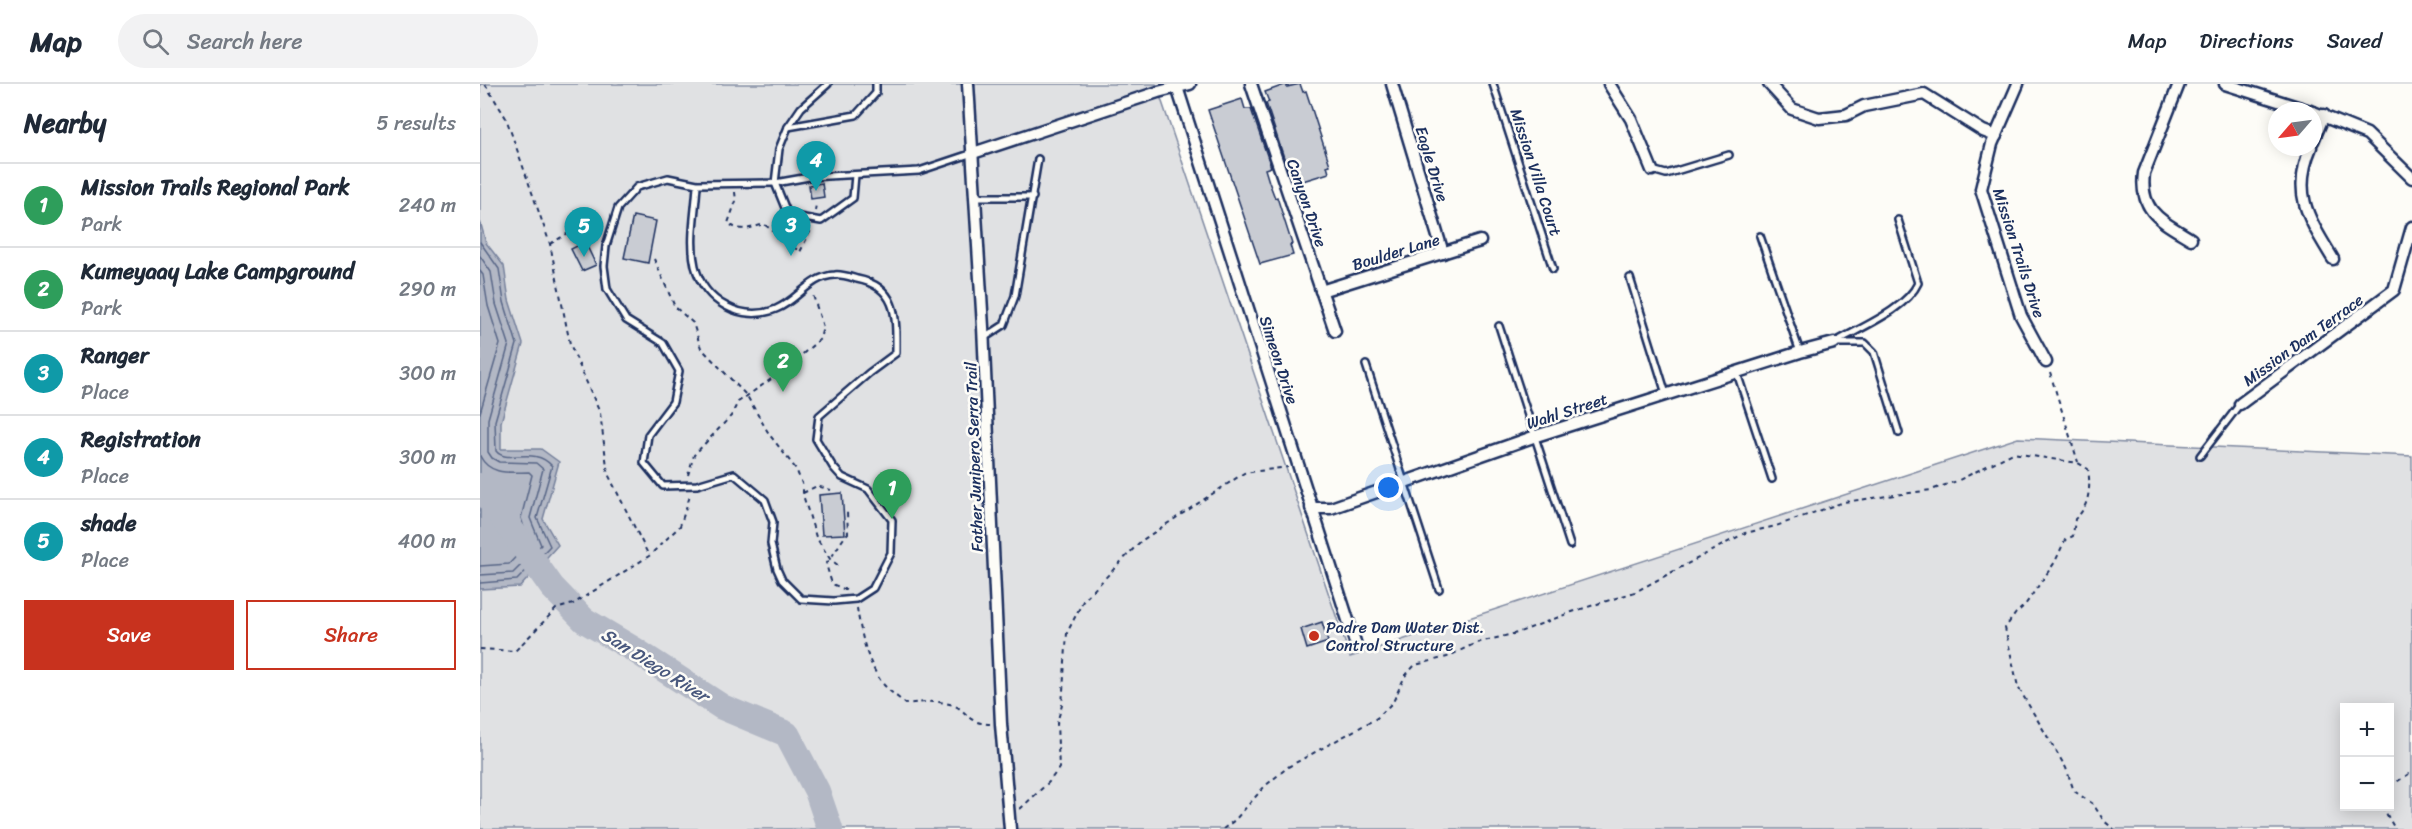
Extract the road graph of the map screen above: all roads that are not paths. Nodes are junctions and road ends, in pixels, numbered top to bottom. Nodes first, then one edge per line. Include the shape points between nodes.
1 (828, 84) edge
2 (876, 84) edge
3 (968, 84) edge
4 (1190, 84) edge
5 (1251, 84) edge
6 (1392, 84) edge
7 (1493, 84) edge
8 (1609, 84) edge
9 (1769, 84) edge
10 (2018, 84) edge
11 (2180, 84) edge
12 (2225, 84) edge
13 (1176, 86) edge
14 (2281, 102) edge
15 (2322, 115) edge
16 (788, 127) junction
17 (1996, 136) junction
18 (973, 153) junction
19 (1730, 155) dead end
20 (2307, 156) edge
21 (1038, 159) dead end
22 (1652, 170) joint
23 (855, 175) junction
24 (2412, 178) edge
25 (775, 183) junction
26 (698, 184) junction
27 (976, 197) junction
28 (1033, 197) junction
29 (1898, 220) dead end
30 (2412, 227) edge
31 (1760, 236) dead end
32 (2191, 239) dead end
33 (1480, 241) dead end
34 (1443, 253) junction
35 (2333, 259) dead end
36 (1552, 268) dead end
37 (1630, 278) dead end
38 (1322, 291) junction
39 (1499, 326) dead end
40 (1335, 332) dead end
41 (984, 338) junction
42 (1834, 343) junction
43 (1800, 352) junction
44 (2046, 362) road end
45 (1366, 365) dead end
46 (1737, 373) junction
47 (1666, 394) junction
48 (2240, 404) joint
49 (1899, 433) dead end
50 (1536, 436) junction
51 (2200, 456) dead end
52 (1772, 479) dead end
53 (1405, 483) junction
54 (1311, 508) junction
55 (1570, 545) dead end
56 (1439, 589) dead end
57 (1356, 645) dead end
58 (1009, 824) edge

1 - 16 lane via 801,108
2 - 16 lane via 876,93 856,115
3 - 18 street, Father Junipero Serra Trail
4 - 13 street
5 - 38 street, Canyon Drive
6 - 34 street, Eagle Drive
7 - 36 lane, Mission Villa Court
8 - 22 street via 1630,119
9 - 17 street via 1792,109 1819,118 1924,94
10 - 17 street, Mission Trails Drive
11 - 32 street via 2143,184 2147,205 2155,217
12 - 14 street
13 - 18 street
13 - 54 street, Simeon Drive
15 - 24 street via 2367,134
16 - 25 lane via 779,149
17 - 44 street, Mission Trails Drive via 1981,189 2020,316
18 - 23 lane via 919,171
18 - 27 street, Father Junipero Serra Trail
19 - 22 lane via 1666,174
20 - 35 street via 2301,189 2307,217
21 - 28 lane
23 - 25 lane
23 - 25 lane via 853,198 821,221 788,215
25 - 26 lane
26 - 26 lane via 695,267 717,302 733,311 758,314 777,309 810,284 834,274 868,281 890,297 896,314 896,353 819,416 816,440 842,477 868,489 892,520 891,553 873,588 856,598 801,599 782,580 771,544 773,522 765,500 734,474 690,485 663,486 644,463 648,435 673,402 679,370 663,343 626,320 607,289 606,246 618,208 637,187 668,178
27 - 28 lane
27 - 41 street, Father Junipero Serra Trail
28 - 41 lane via 1015,296 1004,325
29 - 42 lane via 1918,284 1902,304
30 - 48 street, Mission Dam Terrace via 2394,290
31 - 43 lane
33 - 34 street, Boulder Lane
34 - 38 street, Boulder Lane
37 - 47 lane
38 - 40 street, Canyon Drive
39 - 50 lane
41 - 58 street, Father Junipero Serra Trail
42 - 43 street, Wahl Street
42 - 49 lane via 1865,343 1874,352
43 - 46 street, Wahl Street
45 - 53 lane
46 - 47 street, Wahl Street
46 - 52 lane
47 - 50 street, Wahl Street
48 - 51 lane
50 - 53 street, Wahl Street
50 - 55 lane
53 - 54 street, Wahl Street via 1331,508
53 - 56 lane
54 - 57 street, Simeon Drive

